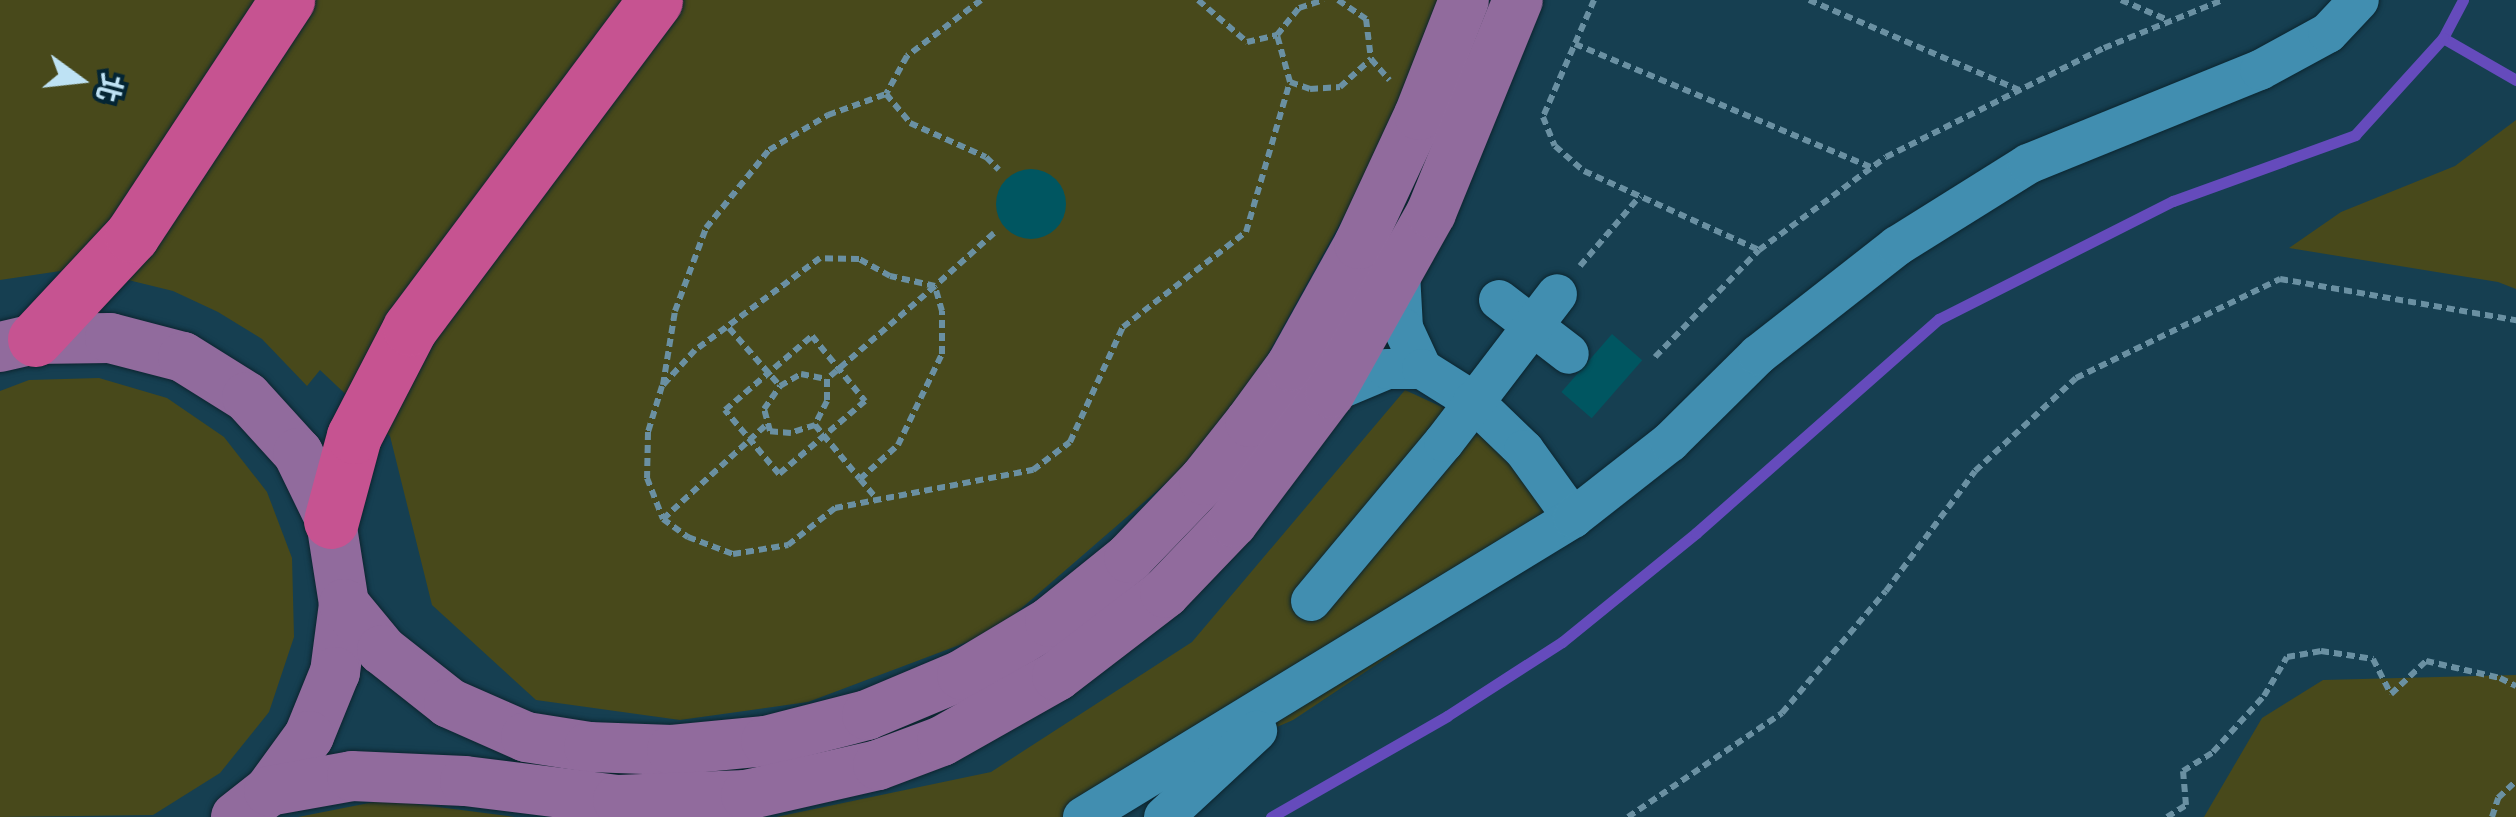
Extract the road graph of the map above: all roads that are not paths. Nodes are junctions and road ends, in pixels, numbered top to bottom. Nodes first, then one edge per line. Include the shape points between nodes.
1 (286, 0) edge
2 (655, 0) edge
3 (1464, 0) edge
4 (1518, 0) edge
5 (2359, 0) edge
6 (1400, 273) junction
7 (1556, 294) road end
8 (1499, 300) dead end
9 (1532, 326) junction
10 (17, 343) edge
11 (1569, 354) dead end
12 (1422, 369) junction
13 (1330, 394) junction
14 (1473, 401) junction
15 (1573, 518) junction
16 (331, 521) junction
17 (1312, 601) dead end
18 (344, 604) junction
19 (1322, 671) junction
20 (252, 804) edge
21 (1083, 817) edge
22 (1164, 817) edge

1 - 10 highway via 132,235
2 - 16 highway via 410,328 354,436
3 - 18 main road via 1419,115 1291,366 1204,480 1129,558 1050,622 962,675 818,730 719,747 555,742 499,728 449,703 382,650
4 - 6 main road via 1460,152
5 - 15 lane via 2328,33 2277,61 2028,164 1897,246 1758,355 1670,442
6 - 12 lane via 1403,328
6 - 13 main road
7 - 9 lane
8 - 9 lane
9 - 11 lane
9 - 14 lane
10 - 16 main road via 110,338 199,367 247,397 298,453
12 - 13 lane via 1386,369
12 - 14 lane
13 - 20 main road via 1234,522 1126,626 1002,711 878,765 812,783 681,800 352,776
14 - 15 lane via 1524,450
14 - 17 lane
15 - 19 lane
16 - 18 main road
18 - 20 main road via 329,688 309,736
19 - 21 lane
19 - 22 lane

